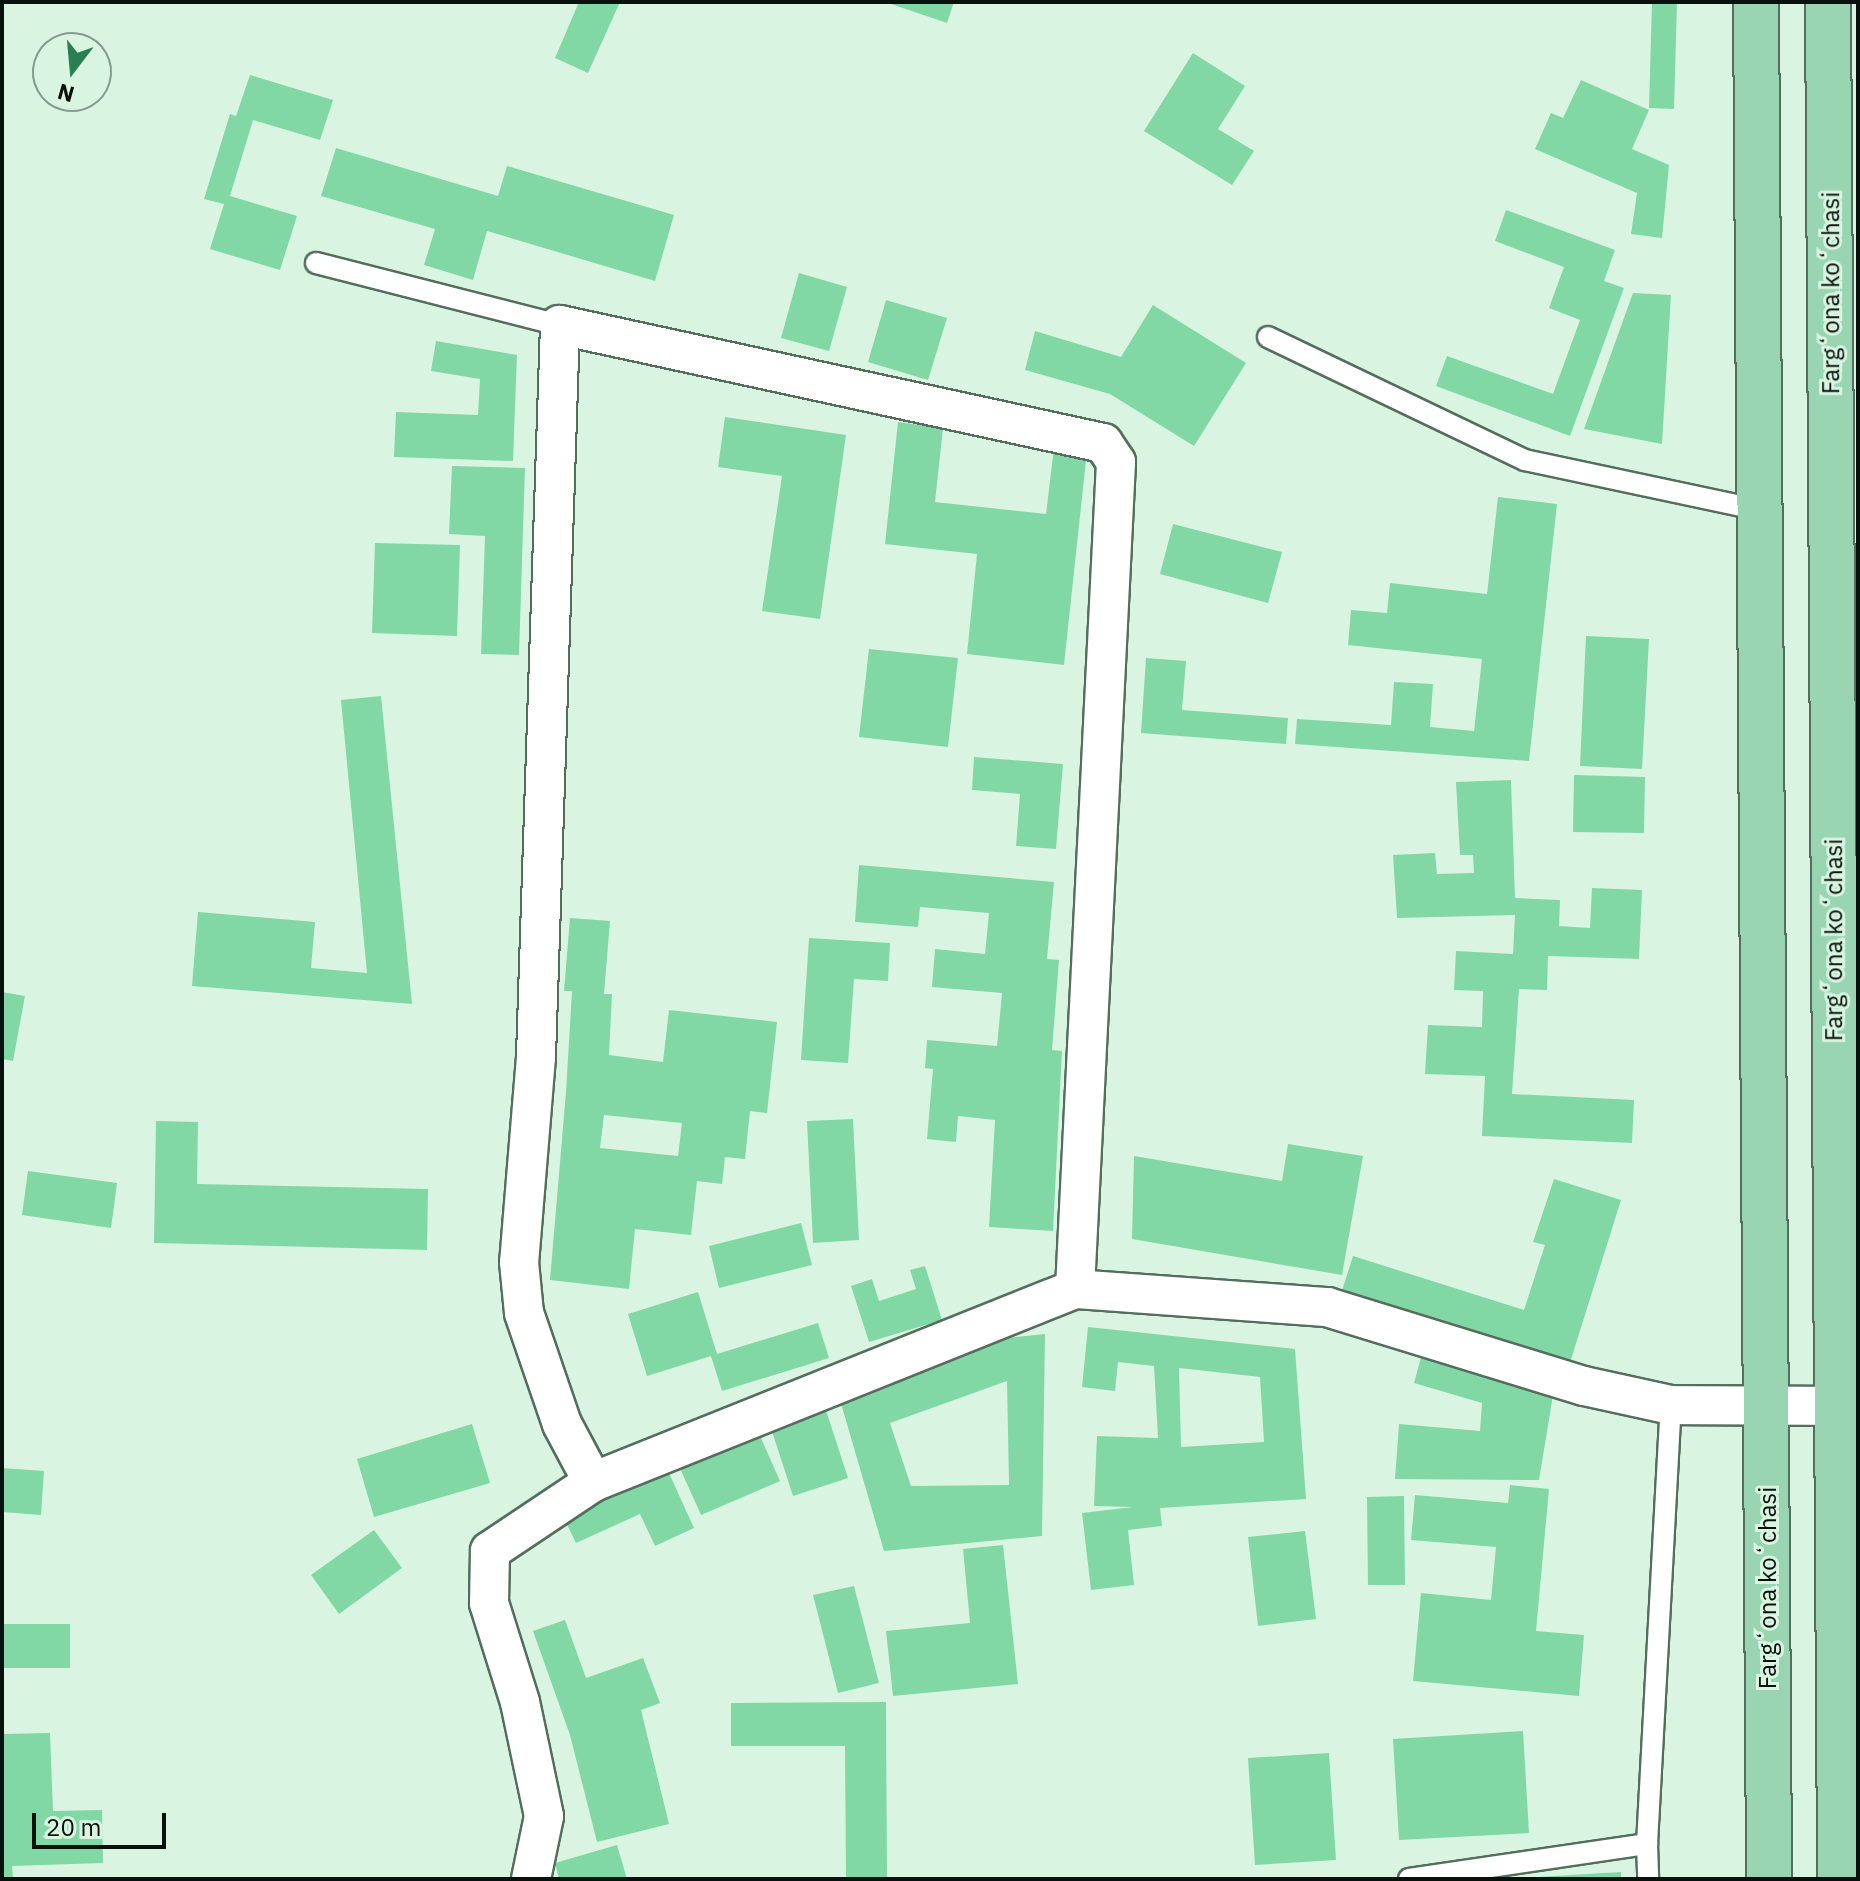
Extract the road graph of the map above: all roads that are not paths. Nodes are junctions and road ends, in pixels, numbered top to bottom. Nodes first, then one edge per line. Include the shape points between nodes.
1 (1756, 2) edge
2 (1828, 2) edge
3 (316, 263) dead end
4 (1844, 282) edge
5 (560, 325) junction
6 (1268, 337) dead end
7 (1761, 510) junction
8 (1845, 514) edge
9 (1845, 667) edge
10 (1847, 1076) edge
11 (1075, 1289) junction
12 (1767, 1404) junction
13 (1671, 1405) junction
14 (1836, 1406) junction
15 (593, 1482) junction
16 (1647, 1844) junction
17 (531, 1879) edge
18 (1409, 1879) edge
19 (1648, 1879) edge
20 (1769, 1879) edge
21 (1840, 1879) edge

1 - 7 main road, Fargʻona koʻchasi
2 - 4 main road, Fargʻona koʻchasi
3 - 5 lane
4 - 8 main road, Fargʻona koʻchasi
5 - 11 street via 1103,443 1116,462
5 - 15 street via 536,1057 519,1262 524,1313 562,1424
6 - 7 lane via 1525,460
7 - 12 main road, Fargʻona koʻchasi
8 - 9 main road, Fargʻona koʻchasi
9 - 10 main road, Fargʻona koʻchasi
10 - 14 main road, Fargʻona koʻchasi
11 - 13 street via 1327,1307 1584,1386
11 - 15 street
12 - 13 street
12 - 14 street
12 - 20 main road, Fargʻona koʻchasi
13 - 16 lane
14 - 21 main road, Fargʻona koʻchasi
15 - 17 street via 490,1551 489,1603 520,1702 544,1816
16 - 18 lane
16 - 19 lane

